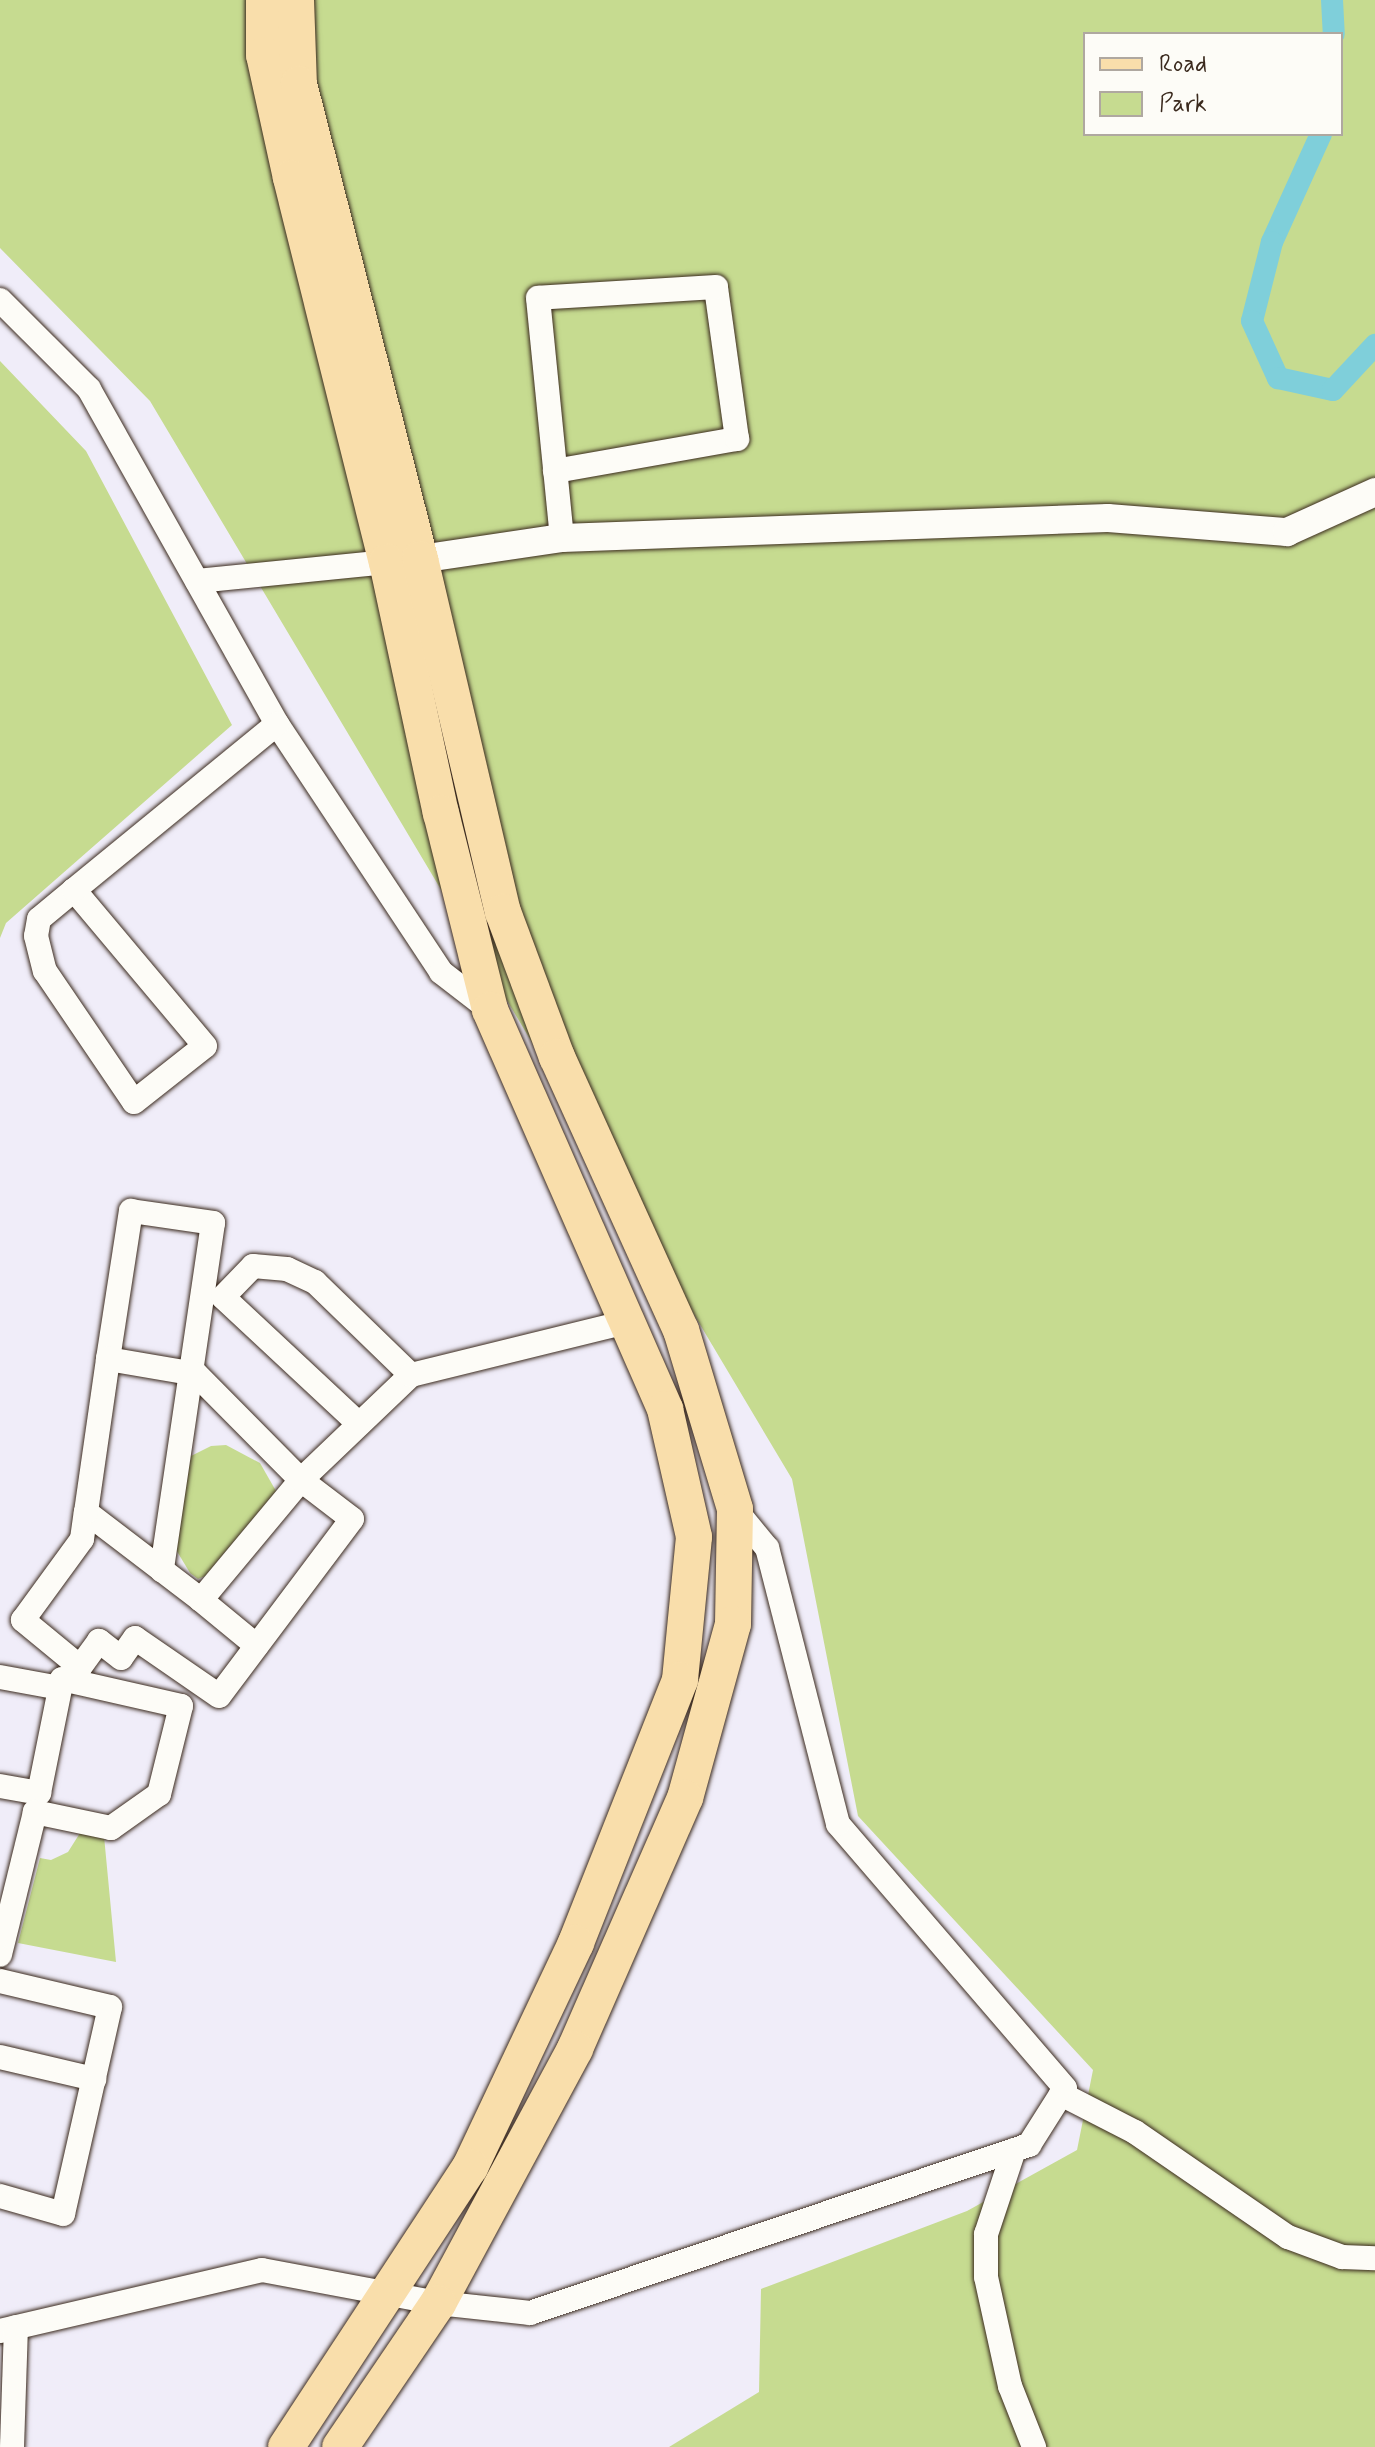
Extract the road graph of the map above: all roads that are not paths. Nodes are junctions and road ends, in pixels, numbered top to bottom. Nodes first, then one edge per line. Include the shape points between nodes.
1 (264, 0) edge
2 (296, 0) edge
3 (0, 300) edge
4 (555, 471) junction
5 (1375, 492) edge
6 (562, 538) junction
7 (404, 561) junction
8 (197, 581) junction
9 (277, 724) junction
10 (74, 890) junction
11 (490, 1010) junction
12 (212, 1295) junction
13 (626, 1322) junction
14 (108, 1359) junction
15 (189, 1373) junction
16 (411, 1375) junction
17 (359, 1424) junction
18 (301, 1480) junction
19 (735, 1509) junction
20 (86, 1512) junction
21 (162, 1570) junction
22 (201, 1600) junction
23 (257, 1646) junction
24 (0, 1677) edge
25 (60, 1688) junction
26 (0, 1786) edge
27 (37, 1803) junction
28 (0, 1955) edge
29 (0, 1981) edge
30 (0, 2057) edge
31 (94, 2079) junction
32 (1061, 2094) junction
33 (1014, 2150) junction
34 (0, 2196) edge
35 (1375, 2258) edge
36 (390, 2294) junction
37 (438, 2303) junction
38 (8, 2329) edge
39 (12, 2447) edge
40 (286, 2447) edge
41 (340, 2447) edge
42 (1034, 2447) edge

1 - 7 main road via 267,70
2 - 7 main road via 299,84
3 - 8 street via 89,389
4 - 4 street via 538,298 716,287 737,439
4 - 6 street
5 - 6 street via 1287,532 1108,518
6 - 7 street
7 - 8 street
7 - 11 main road via 441,813
7 - 19 main road via 503,912 557,1057 681,1330
8 - 9 street
9 - 10 street
9 - 11 street via 441,972
10 - 10 street via 205,1046 134,1102 45,971 36,936 39,919
11 - 13 main road
12 - 14 street via 213,1223 131,1211
12 - 15 street
12 - 16 street via 253,1266 287,1269 315,1282
12 - 17 street
13 - 16 street
13 - 36 main road via 665,1409 694,1537 680,1680 557,1985 470,2167
14 - 15 street
14 - 20 street
15 - 18 street via 196,1374
15 - 21 street
16 - 17 street
17 - 18 street
18 - 22 street
18 - 23 street via 352,1519
19 - 32 street via 767,1548 838,1824 1065,2088
19 - 37 main road via 733,1624 685,1798 575,2049
20 - 21 street
20 - 23 street via 82,1539 23,1620 80,1667 99,1641 121,1658 135,1638 219,1696
21 - 22 street
22 - 23 street
24 - 25 street
25 - 27 street
25 - 27 street via 62,1679 181,1706 159,1794 111,1828
26 - 27 street
27 - 28 street
29 - 31 street via 110,2007
30 - 31 street
31 - 34 street via 63,2214
32 - 33 street via 1029,2145
32 - 35 street via 1135,2132 1288,2237 1342,2257
33 - 37 street via 530,2313
33 - 42 street via 986,2234 986,2277 1010,2386
36 - 37 street
36 - 38 street via 262,2270
36 - 40 main road
37 - 41 main road
38 - 39 street

